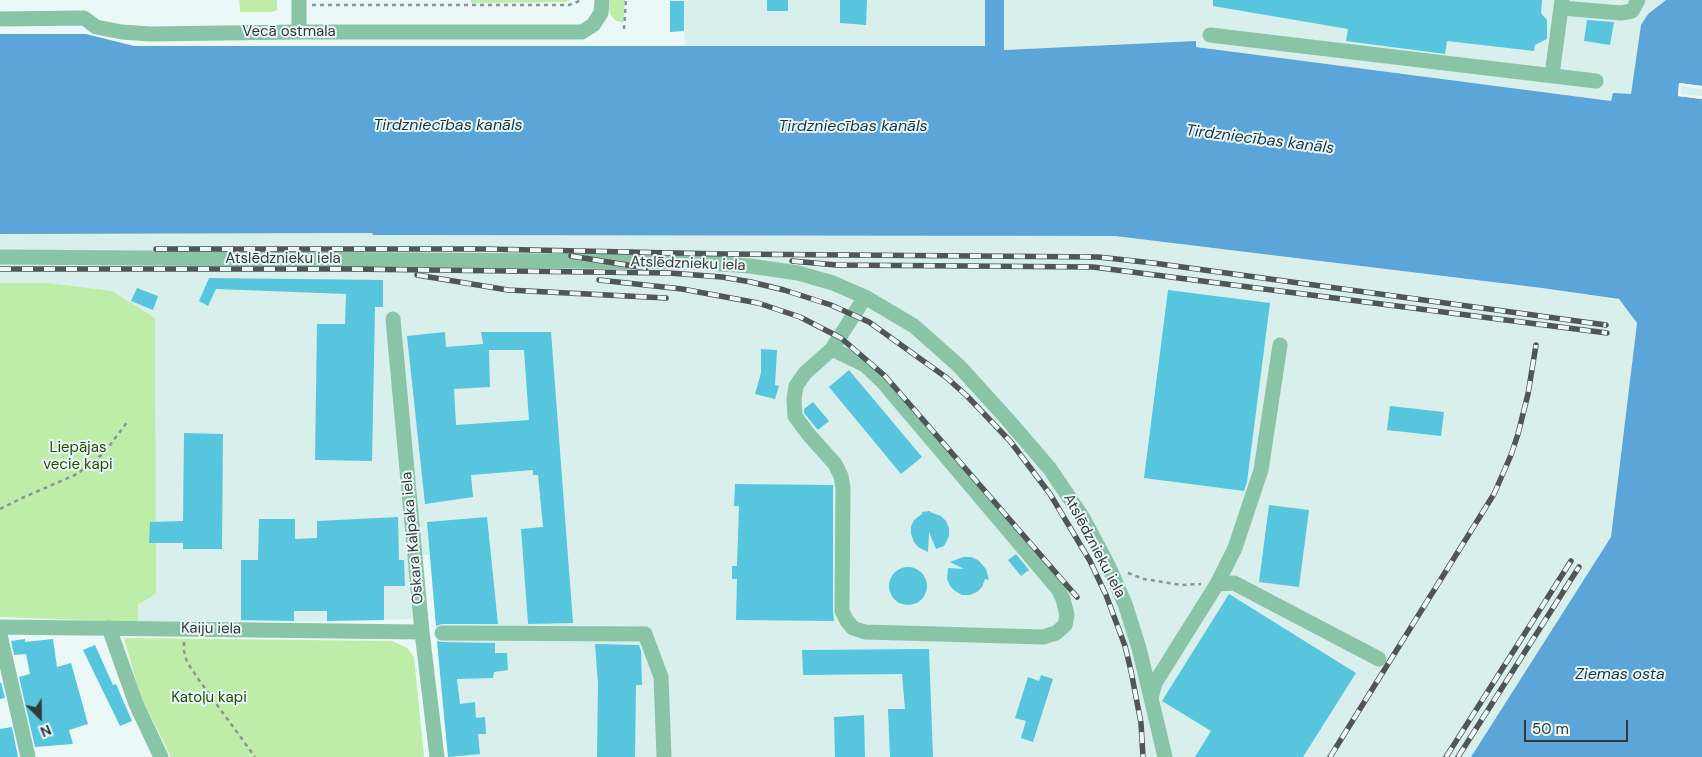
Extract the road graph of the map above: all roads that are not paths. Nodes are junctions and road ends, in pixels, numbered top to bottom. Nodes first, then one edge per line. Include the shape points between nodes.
1 (602, 0) edge
2 (1638, 0) edge
3 (299, 2) edge
4 (1561, 4) edge
5 (0, 19) edge
6 (299, 32) junction
7 (1210, 35) dead end
8 (1552, 75) junction
9 (1596, 80) dead end
10 (0, 257) edge
11 (865, 297) junction
12 (393, 319) dead end
13 (1280, 345) dead end
14 (832, 349) junction
15 (1217, 584) junction
16 (0, 627) edge
17 (109, 628) junction
18 (422, 632) junction
19 (442, 633) dead end
20 (0, 636) edge
21 (1379, 659) dead end
22 (1151, 698) junction
23 (28, 757) edge
24 (161, 757) edge
25 (436, 757) edge
26 (664, 757) edge
27 (1164, 757) edge

1 - 6 street, Vecā ostmala via 601,13 593,25 582,32
2 - 4 street via 1632,11 1621,13
3 - 6 street
4 - 8 street
5 - 6 street, Vecā ostmala via 84,18 96,27 150,34
7 - 8 street
8 - 9 street
10 - 11 street, Atslēdznieku iela via 692,262 798,273
11 - 14 street
11 - 22 street, Atslēdznieku iela via 914,326 959,366 1066,490 1108,565 1125,604 1140,648
12 - 18 street, Oskara Kalpaka iela
13 - 15 street via 1261,470 1236,548
14 - 14 street via 805,373 796,386 794,399 795,416 835,464 841,476 842,610 847,621 853,628 864,632 1043,637 1056,633 1065,625 1067,615 1058,589 882,381 865,365
15 - 21 street via 1234,583
15 - 22 street via 1155,683
16 - 17 street, Kaiju iela
17 - 18 street, Kaiju iela
17 - 24 street via 136,704
18 - 25 street, Oskara Kalpaka iela
19 - 26 street via 644,634 661,677
20 - 23 street
22 - 27 street, Atslēdznieku iela

